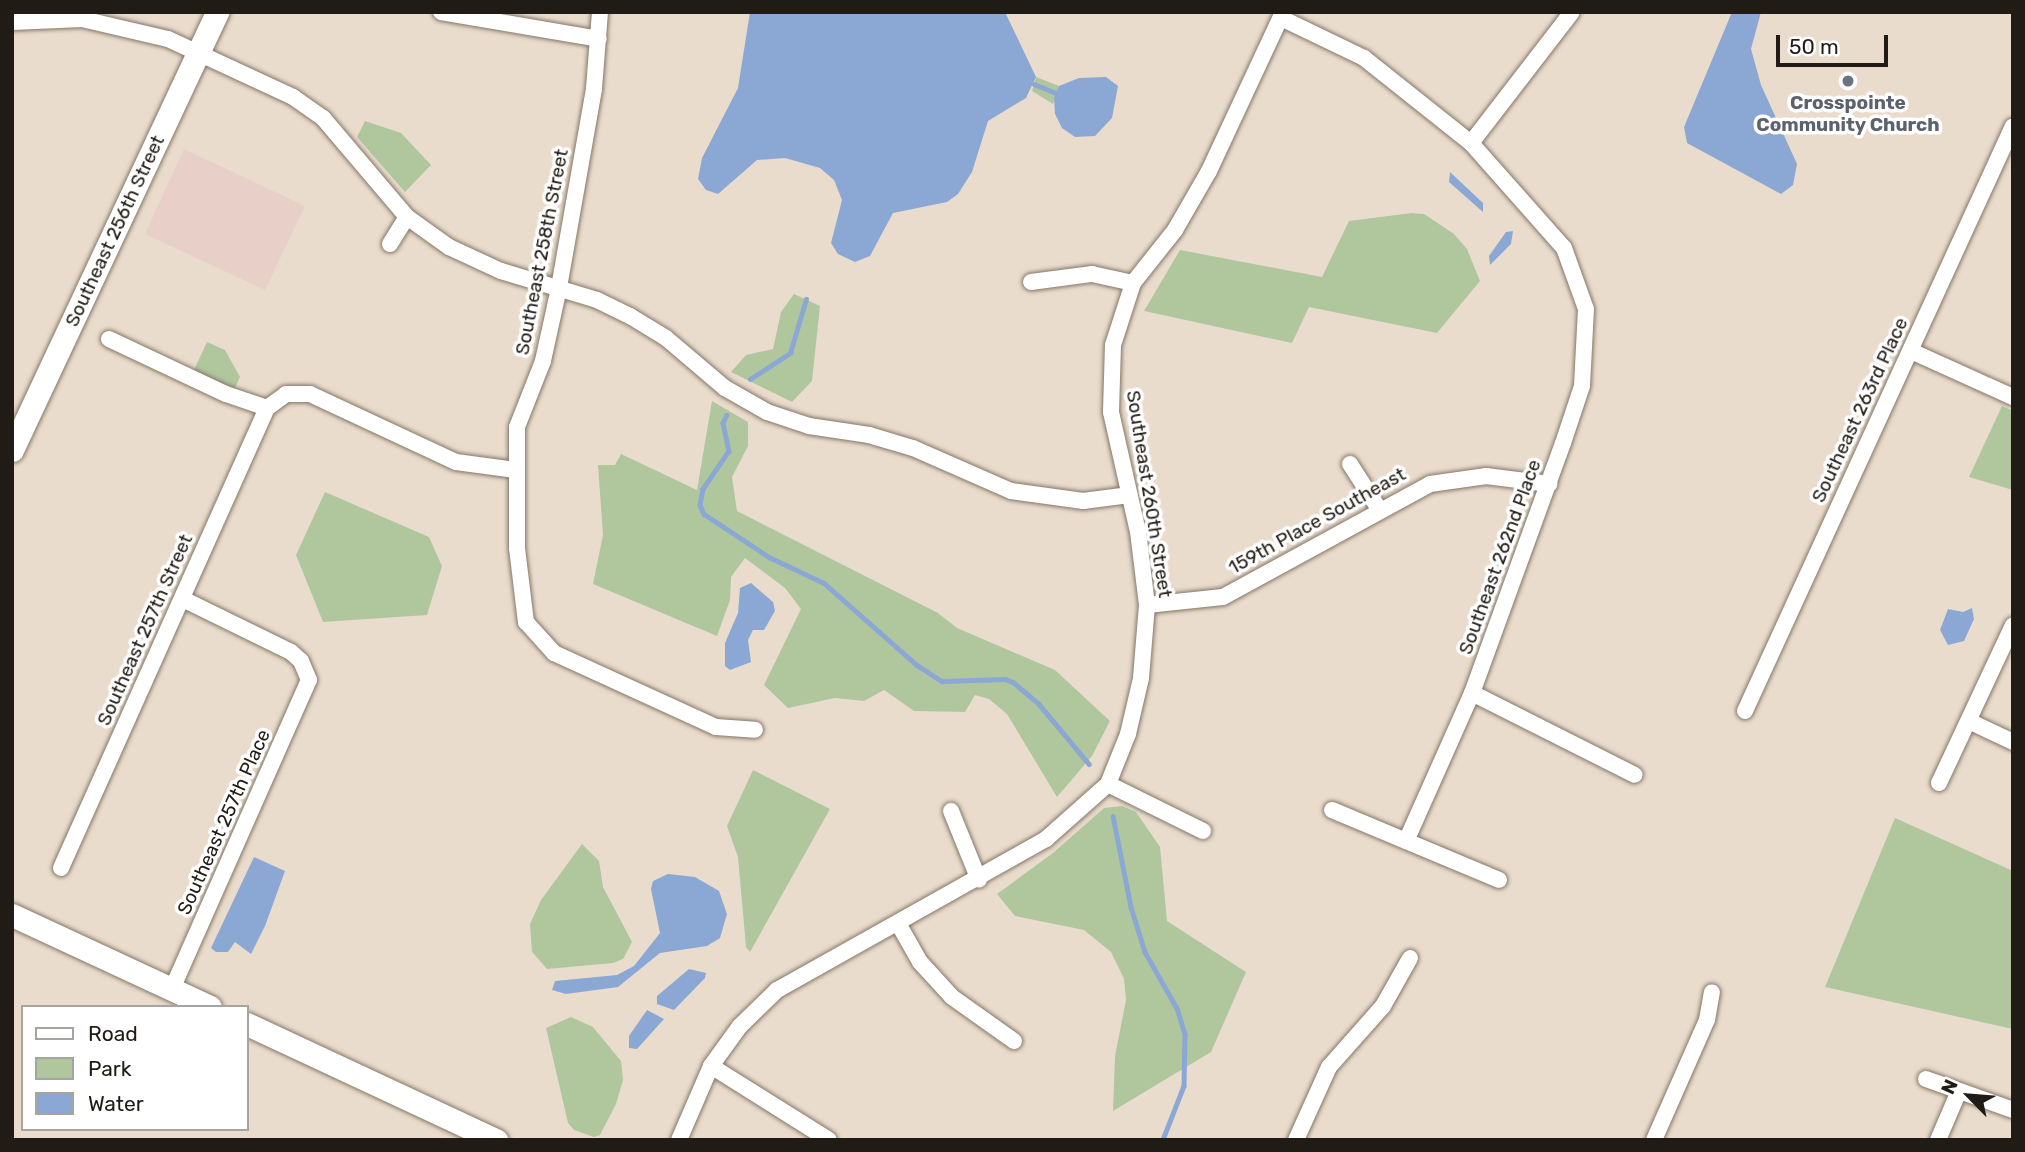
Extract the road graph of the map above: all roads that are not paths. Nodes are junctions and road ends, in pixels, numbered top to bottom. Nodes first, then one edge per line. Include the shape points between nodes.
1 (217, 12) edge
2 (441, 12) edge
3 (600, 12) edge
4 (1572, 12) edge
5 (82, 15) edge
6 (1282, 15) edge
7 (12, 22) edge
8 (599, 39) junction
9 (199, 51) junction
10 (2013, 127) edge
11 (1471, 143) junction
12 (407, 217) junction
13 (390, 244) dead end
14 (1031, 282) dead end
15 (1133, 283) junction
16 (559, 288) junction
17 (109, 339) dead end
18 (1911, 351) junction
19 (2013, 397) edge
20 (267, 408) junction
21 (12, 450) edge
22 (1350, 464) dead end
23 (514, 470) junction
24 (1549, 484) junction
25 (1130, 495) junction
26 (1379, 509) junction
27 (183, 599) junction
28 (1147, 605) junction
29 (2013, 625) edge
30 (1472, 693) junction
31 (1745, 711) dead end
32 (1969, 721) junction
33 (755, 730) dead end
34 (2013, 742) edge
35 (1635, 775) dead end
36 (1938, 783) dead end
37 (1108, 784) junction
38 (1332, 810) dead end
39 (951, 811) dead end
40 (1203, 831) dead end
41 (1406, 841) junction
42 (61, 868) dead end
43 (979, 880) junction
44 (1499, 880) dead end
45 (12, 915) edge
46 (899, 925) junction
47 (1410, 958) dead end
48 (172, 989) junction
49 (1712, 992) dead end
50 (206, 1005) edge
51 (248, 1024) edge
52 (1014, 1041) dead end
53 (711, 1066) junction
54 (1926, 1079) dead end
55 (1959, 1091) junction
56 (2013, 1110) edge
57 (496, 1140) edge
58 (679, 1140) edge
59 (829, 1140) edge
60 (1296, 1140) edge
61 (1654, 1140) edge
62 (1938, 1140) edge

1 - 9 street, Southeast 256th Street
2 - 8 street
3 - 8 street, Southeast 258th Street
4 - 11 street
5 - 7 street
5 - 9 street via 169,38
6 - 11 street, Southeast 262nd Place via 1390,75
6 - 15 street, Southeast 260th Street via 1209,171 1174,230
8 - 16 street, Southeast 258th Street
9 - 12 street via 293,97 323,118
9 - 21 street, Southeast 256th Street
10 - 18 street, Southeast 263rd Place
11 - 24 street, Southeast 262nd Place via 1564,248 1586,309 1582,386
12 - 13 street
12 - 16 street via 449,247 491,267
14 - 15 street via 1092,274
15 - 25 street, Southeast 260th Street via 1120,315 1109,374 1111,412
16 - 23 street, Southeast 258th Street via 543,361 517,427
16 - 25 street via 630,316 725,388 767,412 809,426 869,435 913,448 1011,491 1083,501
17 - 20 street via 226,394
18 - 19 street
18 - 31 street, Southeast 263rd Place
20 - 23 street via 286,394 310,394 456,461
20 - 27 street, Southeast 257th Street
22 - 26 street
23 - 33 street, Southeast 258th Street via 526,622 554,653 716,727
24 - 26 street, 159th Place Southeast via 1486,476 1461,479 1430,484
24 - 30 street, Southeast 262nd Place
25 - 28 street, Southeast 260th Street
26 - 28 street, 159th Place Southeast via 1223,597
27 - 42 street, Southeast 257th Street
27 - 48 street, Southeast 257th Place via 291,652 307,671 304,696
28 - 37 street, Southeast 260th Street via 1141,678 1128,734
29 - 32 street
30 - 35 street
30 - 41 street, Southeast 262nd Place
32 - 34 street
32 - 36 street
37 - 40 street
37 - 43 street, Southeast 260th Street via 1046,839
38 - 41 street
39 - 43 street
41 - 44 street
43 - 46 street, Southeast 260th Street
45 - 48 street
46 - 52 street via 920,962 952,997
46 - 53 street, Southeast 260th Street via 816,965 777,990 740,1026
47 - 60 street via 1383,1006 1329,1067
48 - 50 street
49 - 61 street via 1707,1020
51 - 57 street
53 - 58 street, Southeast 260th Street
53 - 59 street
54 - 55 street
55 - 56 street
55 - 62 street

